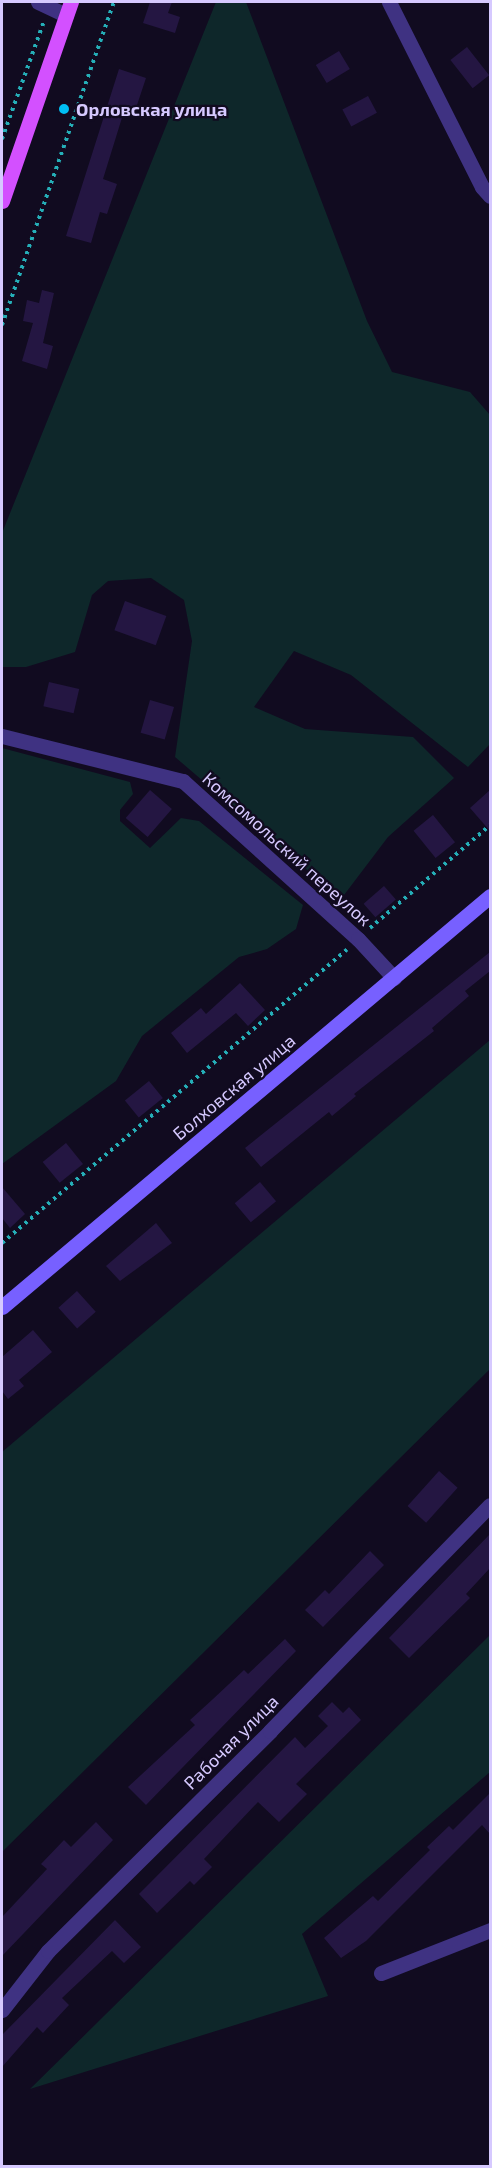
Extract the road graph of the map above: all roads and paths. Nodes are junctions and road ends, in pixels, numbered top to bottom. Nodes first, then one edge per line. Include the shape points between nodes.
1 (114, 2) edge
2 (389, 2) edge
3 (43, 4) edge
4 (69, 8) edge
5 (2, 139) edge
6 (490, 196) edge
7 (2, 201) edge
8 (2, 325) edge
9 (2, 736) edge
10 (490, 825) edge
11 (490, 896) edge
12 (358, 939) junction
13 (394, 978) junction
14 (2, 1243) edge
15 (2, 1307) edge
16 (490, 1505) edge
17 (490, 1930) edge
18 (381, 1973) dead end
19 (2, 2010) edge

1 - 8 path
2 - 6 street
3 - 4 street
3 - 5 path
4 - 7 main road
9 - 12 street, Комсомольский переулок via 183,782
10 - 12 path
11 - 13 main road, Болховская улица
12 - 13 street, Комсомольский переулок
12 - 14 path
13 - 15 main road, Болховская улица
16 - 19 street, Рабочая улица via 48,1951
17 - 18 street

